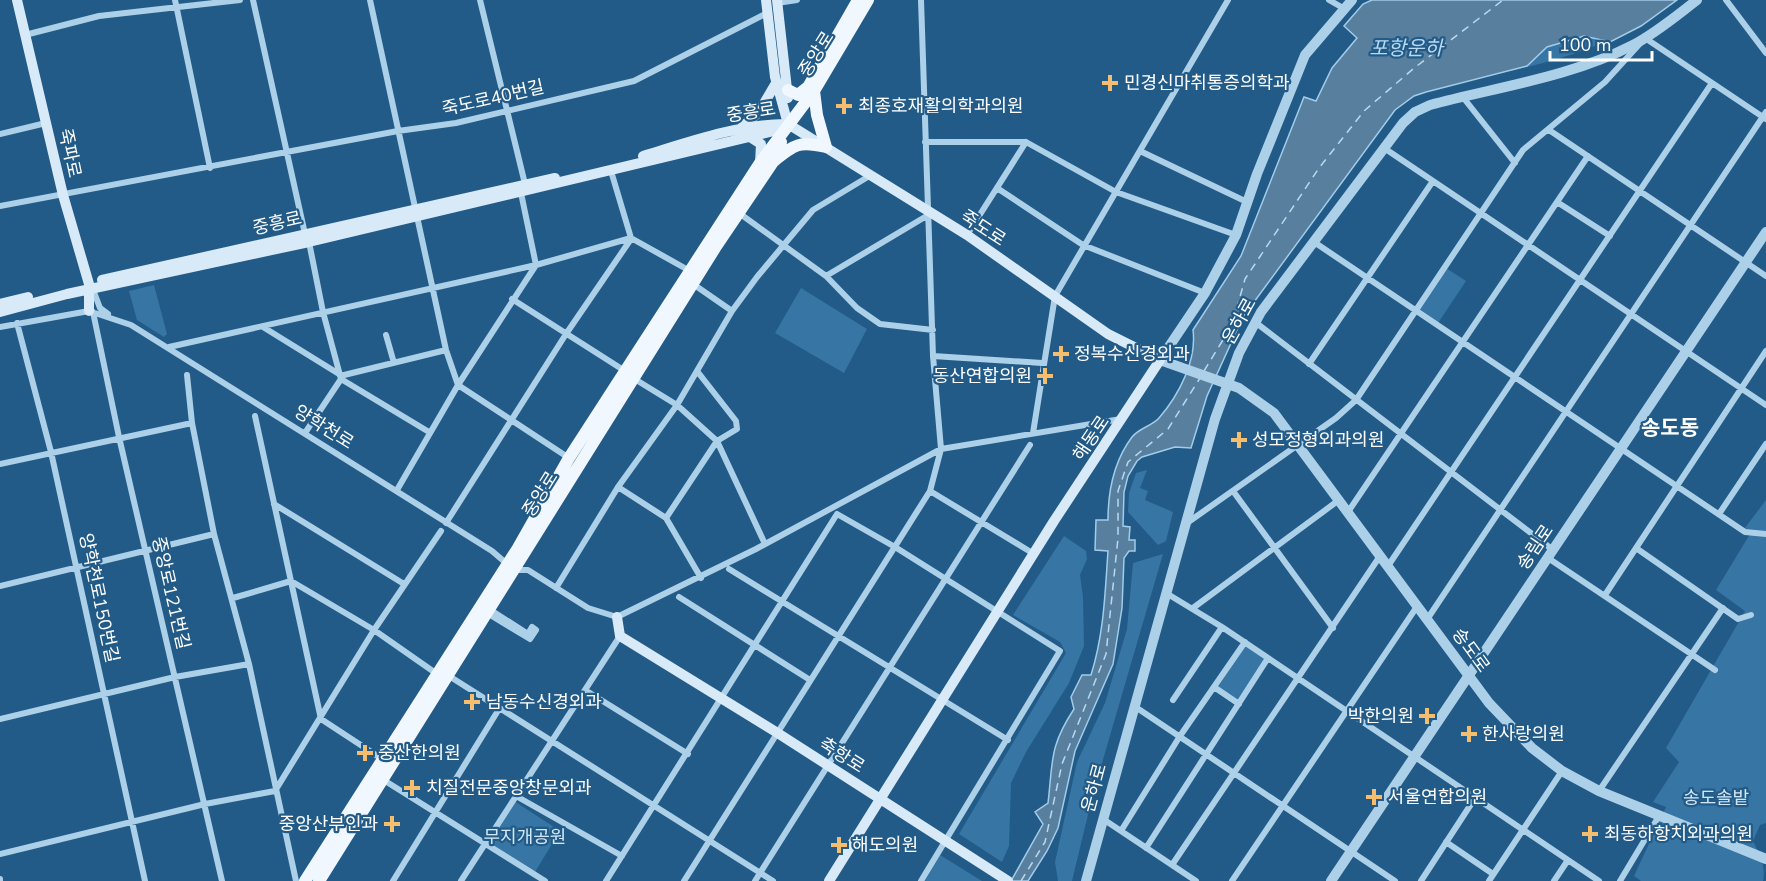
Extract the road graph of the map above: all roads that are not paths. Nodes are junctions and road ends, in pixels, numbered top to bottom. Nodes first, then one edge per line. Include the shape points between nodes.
1 (17, 0) edge
2 (240, 0) edge
3 (253, 0) edge
4 (370, 0) edge
5 (480, 0) edge
6 (766, 0) edge
7 (797, 0) edge
8 (858, 0) edge
9 (868, 0) edge
10 (921, 0) edge
11 (1228, 0) edge
12 (1329, 0) edge
13 (1352, 0) edge
14 (1697, 0) edge
15 (1726, 0) edge
16 (777, 2) edge
17 (176, 3) edge
18 (1343, 8) junction
19 (768, 13) junction
20 (25, 35) junction
21 (1645, 38) junction
22 (1766, 53) edge
23 (776, 83) junction
24 (1712, 83) junction
25 (811, 89) junction
26 (788, 90) junction
27 (1462, 96) junction
28 (506, 111) junction
29 (1765, 116) edge
30 (47, 122) junction
31 (788, 124) junction
32 (736, 130) junction
33 (1549, 130) junction
34 (398, 131) junction
35 (0, 134) edge
36 (750, 137) junction
37 (925, 142) junction
38 (1026, 142) junction
39 (826, 147) junction
40 (1384, 148) junction
41 (1140, 151) junction
42 (286, 154) junction
43 (1588, 156) junction
44 (773, 162) junction
45 (1515, 162) junction
46 (760, 163) junction
47 (210, 168) junction
48 (611, 171) junction
49 (871, 175) junction
50 (1432, 182) junction
51 (523, 188) junction
52 (997, 188) junction
53 (1640, 191) junction
54 (1116, 192) junction
55 (63, 195) junction
56 (1557, 201) junction
57 (1247, 202) junction
58 (0, 206) edge
59 (415, 213) junction
60 (739, 213) junction
61 (930, 214) junction
62 (1480, 214) junction
63 (1690, 225) junction
64 (1766, 232) edge
65 (967, 235) junction
66 (1236, 235) junction
67 (1610, 236) junction
68 (307, 238) junction
69 (632, 238) junction
70 (1314, 242) junction
71 (782, 244) junction
72 (1083, 245) junction
73 (1527, 246) junction
74 (1746, 262) junction
75 (536, 265) junction
76 (690, 271) junction
77 (826, 276) junction
78 (1766, 276) edge
79 (1367, 278) junction
80 (1580, 280) junction
81 (693, 284) junction
82 (90, 287) junction
83 (432, 288) junction
84 (1204, 293) junction
85 (1055, 296) junction
86 (512, 299) junction
87 (0, 304) edge
88 (91, 311) junction
89 (732, 311) junction
90 (1414, 311) junction
91 (0, 312) edge
92 (323, 312) junction
93 (1631, 315) junction
94 (110, 316) junction
95 (1255, 322) junction
96 (17, 323) junction
97 (0, 327) edge
98 (263, 327) junction
99 (933, 330) junction
100 (566, 334) junction
101 (386, 335) dead end
102 (1462, 343) junction
103 (169, 347) junction
104 (446, 350) junction
105 (1766, 351) edge
106 (1685, 352) junction
107 (933, 356) junction
108 (1160, 360) junction
109 (394, 363) junction
110 (1042, 363) junction
111 (1309, 364) junction
112 (697, 371) junction
113 (629, 374) junction
114 (187, 375) dead end
115 (340, 376) junction
116 (1516, 378) junction
117 (1227, 383) junction
118 (458, 385) junction
119 (1740, 388) junction
120 (1356, 400) junction
121 (677, 405) junction
122 (1766, 405) edge
123 (1566, 412) junction
124 (255, 416) dead end
125 (1124, 418) junction
126 (511, 421) junction
127 (192, 423) junction
128 (429, 432) junction
129 (305, 433) junction
130 (1033, 433) junction
131 (1401, 435) junction
132 (118, 437) junction
133 (717, 441) junction
134 (1298, 443) junction
135 (1766, 444) edge
136 (1030, 445) dead end
137 (1621, 448) junction
138 (941, 449) junction
139 (51, 453) junction
140 (569, 458) junction
141 (0, 464) edge
142 (1451, 473) junction
143 (1677, 486) junction
144 (618, 487) junction
145 (397, 490) junction
146 (930, 491) junction
147 (1233, 491) junction
148 (1339, 499) junction
149 (274, 504) junction
150 (1500, 510) junction
151 (1348, 512) junction
152 (1719, 514) junction
153 (666, 518) junction
154 (982, 522) junction
155 (446, 523) junction
156 (1184, 526) junction
157 (441, 531) dead end
158 (214, 534) junction
159 (1766, 534) edge
160 (765, 544) junction
161 (1275, 546) junction
162 (895, 547) junction
163 (1636, 548) junction
164 (146, 552) junction
165 (1034, 554) junction
166 (1550, 554) junction
167 (1380, 555) junction
168 (1388, 566) junction
169 (78, 568) junction
170 (510, 568) junction
171 (729, 569) dead end
172 (701, 578) junction
173 (291, 581) junction
174 (945, 581) junction
175 (404, 584) junction
176 (0, 586) edge
177 (556, 588) junction
178 (1166, 592) junction
179 (1605, 595) junction
180 (679, 597) dead end
181 (233, 598) junction
182 (781, 600) junction
183 (1418, 605) junction
184 (1193, 608) junction
185 (1723, 608) junction
186 (486, 610) junction
187 (998, 613) junction
188 (1751, 615) dead end
189 (622, 616) junction
190 (1428, 618) junction
191 (1222, 627) junction
192 (1333, 627) junction
193 (374, 630) junction
194 (838, 634) junction
195 (620, 636) junction
196 (1245, 642) junction
197 (756, 644) junction
198 (1690, 653) junction
199 (1268, 658) junction
200 (249, 664) junction
201 (889, 667) junction
202 (1715, 670) dead end
203 (443, 675) junction
204 (1469, 675) junction
205 (175, 677) junction
206 (1298, 678) junction
207 (810, 680) junction
208 (1214, 687) junction
209 (585, 690) junction
210 (104, 694) junction
211 (720, 697) junction
212 (1173, 700) dead end
213 (943, 702) junction
214 (1239, 704) junction
215 (1133, 706) junction
216 (499, 709) junction
217 (1346, 711) junction
218 (0, 719) edge
219 (321, 719) junction
220 (776, 732) junction
221 (1180, 736) junction
222 (1008, 740) junction
223 (551, 742) junction
224 (1207, 753) junction
225 (688, 754) junction
226 (1414, 757) junction
227 (384, 760) junction
228 (827, 765) junction
229 (1562, 771) junction
230 (1235, 772) junction
231 (379, 777) junction
232 (275, 791) junction
233 (1599, 791) junction
234 (516, 796) junction
235 (880, 798) junction
236 (1475, 798) junction
237 (205, 804) junction
238 (1283, 806) junction
239 (654, 807) junction
240 (434, 812) junction
241 (1659, 816) junction
242 (1103, 819) junction
243 (132, 822) junction
244 (1121, 831) junction
245 (1523, 831) junction
246 (946, 840) junction
247 (710, 842) junction
248 (1446, 842) junction
249 (486, 844) junction
250 (1146, 848) junction
251 (1351, 852) junction
252 (0, 854) edge
253 (622, 856) junction
254 (1766, 859) edge
255 (1568, 860) junction
256 (1173, 865) junction
257 (761, 873) junction
258 (534, 874) junction
259 (1493, 874) junction
260 (146, 881) edge
261 (222, 881) edge
262 (296, 881) edge
263 (304, 881) edge
264 (320, 881) edge
265 (393, 881) edge
266 (461, 881) edge
267 (530, 881) edge
268 (545, 881) edge
269 (606, 881) edge
270 (684, 881) edge
271 (755, 881) edge
272 (773, 881) edge
273 (829, 881) edge
274 (921, 881) edge
275 (1008, 881) edge
276 (1086, 881) edge
277 (1196, 881) edge
278 (1232, 881) edge
279 (1331, 881) edge
280 (1395, 881) edge
281 (1421, 881) edge
282 (1489, 881) edge
283 (1554, 881) edge
284 (1599, 881) edge
285 (1620, 881) edge

1 - 20 main road, 죽파로
2 - 17 street
3 - 42 street
4 - 34 street
5 - 28 street
6 - 19 main road
7 - 16 street
8 - 25 main road, 중앙로
9 - 25 main road, 중앙로
10 - 37 street
11 - 41 street
12 - 18 street
13 - 18 street, 해동로
14 - 21 street, 운하로
15 - 22 street
16 - 26 main road
17 - 20 street via 99,16
17 - 47 street
18 - 57 street, 해동로 via 1305,55
19 - 23 main road
19 - 28 street, 죽도로40번길 via 634,81
20 - 30 main road, 죽파로
21 - 24 street
21 - 27 street, 운하로 via 1581,66
21 - 33 street via 1605,82
23 - 31 main road
23 - 32 main road via 759,112
24 - 29 street
24 - 53 street
25 - 26 main road via 798,95
25 - 31 main road, 중앙로
25 - 39 main road
26 - 31 main road
27 - 40 street, 운하로 via 1415,112
27 - 45 street
28 - 34 street, 죽도로40번길
28 - 51 street
29 - 63 street
30 - 35 street
30 - 55 main road, 죽파로
31 - 32 main road, 중흥로
31 - 36 main road, 중흥로
31 - 39 main road, 죽도로
31 - 44 main road, 중앙로
31 - 46 main road, 중앙로
32 - 51 main road, 중흥로
33 - 43 street
33 - 45 street via 1523,150
34 - 42 street, 죽도로40번길
34 - 59 street
36 - 46 main road via 761,144
36 - 48 main road, 중흥로
37 - 38 street
37 - 61 street
38 - 52 street
38 - 54 street
39 - 44 main road via 795,144
39 - 49 main road, 죽도로
40 - 50 street
40 - 70 street, 운하로
41 - 54 street
41 - 57 street
42 - 47 street, 죽도로40번길
42 - 68 street
43 - 53 street
43 - 56 street
44 - 60 main road, 중앙로
45 - 62 street
46 - 76 main road, 중앙로
47 - 55 street, 죽도로40번길
48 - 51 main road, 중흥로
48 - 69 street
49 - 61 main road, 죽도로
49 - 71 street via 813,210
50 - 62 street
50 - 79 street
51 - 59 main road, 중흥로
51 - 75 street
52 - 65 street
52 - 72 street
53 - 63 street
53 - 67 street
54 - 66 street
54 - 72 street
55 - 58 street, 죽도로40번길
55 - 82 main road, 죽파로
56 - 67 street
56 - 73 street
57 - 66 street, 해동로
59 - 68 main road, 중흥로
59 - 83 street
60 - 71 street
60 - 81 main road, 중앙로
61 - 65 main road, 죽도로
61 - 77 street
61 - 99 street
62 - 73 street
62 - 90 street
63 - 74 street
63 - 93 street
64 - 74 street, 송림로
65 - 85 main road, 죽도로
66 - 84 street, 해동로
67 - 80 street
68 - 82 main road, 중흥로
68 - 92 street
69 - 75 street
69 - 76 street
69 - 100 street
70 - 79 street
70 - 95 street, 운하로
71 - 77 street
71 - 89 street
72 - 84 street
72 - 85 street
73 - 80 street
73 - 102 street
74 - 78 street
74 - 106 street, 송림로
75 - 83 street
75 - 86 street
76 - 113 main road, 중앙로
77 - 99 street via 857,308 880,324
79 - 90 street
79 - 111 street
80 - 93 street
80 - 116 street
81 - 89 street
81 - 113 main road, 중앙로
82 - 87 main road, 중흥로
82 - 88 main road, 죽파로
82 - 91 main road, 중흥로
82 - 94 street via 100,308
83 - 92 street
83 - 104 street
84 - 108 street, 해동로
85 - 108 main road, 죽도로 via 1108,334
85 - 110 street
86 - 100 street
86 - 118 street
88 - 94 street, 양학천로
88 - 96 street, 양학천로
88 - 132 street, 중앙로121번길
89 - 112 street
90 - 102 street
90 - 120 street
92 - 98 street
92 - 115 street
93 - 106 street
93 - 123 street
94 - 103 street, 양학천로
95 - 111 street
95 - 117 street, 운하로
96 - 97 street, 양학천로
96 - 139 street, 양학천로150번길
98 - 103 street
98 - 115 street
99 - 107 street
100 - 113 street
100 - 126 street
101 - 109 street
102 - 116 street
102 - 131 street
103 - 129 street, 양학천로
104 - 109 street
104 - 118 street
105 - 119 street
106 - 119 street
106 - 137 street, 송림로
107 - 110 street
107 - 138 street
108 - 117 street, 송도로
108 - 125 main road, 해동로
109 - 115 street
110 - 130 street
111 - 120 street
112 - 121 street
112 - 133 street via 736,421 736,429
113 - 121 street
113 - 140 main road, 중앙로
113 - 170 main road, 중앙로
114 - 127 street
115 - 128 street
115 - 129 street
116 - 123 street
116 - 142 street
117 - 134 street, 송도로 via 1266,406
117 - 156 street, 운하로
118 - 126 street
118 - 128 street
119 - 122 street
119 - 143 street
120 - 131 street
120 - 134 street
121 - 133 street
121 - 144 street
123 - 137 street
123 - 150 street
124 - 149 street
125 - 130 street
125 - 165 main road, 해동로
126 - 140 street
126 - 155 street
127 - 132 street
127 - 158 street
128 - 145 street
129 - 145 street, 양학천로
130 - 138 street
131 - 142 street
131 - 151 street
132 - 139 street
132 - 164 street, 중앙로121번길
133 - 153 street
133 - 160 street
134 - 147 street
134 - 148 street, 송도로
135 - 152 street
136 - 154 street
137 - 143 street
137 - 166 street, 송림로
138 - 146 street
138 - 160 street
139 - 141 street
139 - 169 street, 양학천로150번길
140 - 170 main road, 중앙로
142 - 150 street
142 - 168 street
143 - 152 street
143 - 163 street
144 - 153 street
144 - 177 street
145 - 155 street, 양학천로
146 - 154 street
146 - 162 street
147 - 156 street
147 - 161 street
148 - 151 street, 송도로
148 - 161 street
149 - 173 street
149 - 175 street
150 - 166 street
150 - 190 street
151 - 167 street, 송도로
152 - 159 street via 1745,532
153 - 172 street
154 - 165 street
154 - 174 street
155 - 170 street, 양학천로 via 492,551
156 - 178 street, 운하로
157 - 175 street
158 - 164 street
158 - 181 street
160 - 172 street
161 - 184 street
161 - 192 street
162 - 174 street
162 - 182 street via 837,514
162 - 194 street
163 - 179 street
163 - 185 street
164 - 169 street
164 - 205 street, 중앙로121번길
165 - 187 main road, 해동로
166 - 179 street
166 - 204 street, 송림로
167 - 168 street, 송도로
167 - 192 street
168 - 183 street, 송도로
169 - 176 street
169 - 210 street, 양학천로150번길
170 - 177 street, 양학천로 via 528,570
170 - 186 main road, 중앙로
171 - 182 street
172 - 189 street
173 - 181 street
173 - 193 street
173 - 219 street
174 - 187 street
174 - 201 street
175 - 193 street
177 - 189 street, 양학천로 via 588,608
178 - 184 street
178 - 215 street, 운하로
179 - 198 street
180 - 197 street
181 - 200 street
182 - 194 street
182 - 197 street
183 - 190 street, 송도로
183 - 217 street
184 - 191 street
185 - 188 street via 1738,620
185 - 198 street
186 - 186 street via 530,639 536,630 532,627 528,634
186 - 203 main road, 중앙로
187 - 213 main road, 해동로
187 - 222 street via 1060,651
189 - 195 main road
190 - 204 street, 송도로
191 - 196 street
191 - 212 street
192 - 206 street
193 - 203 street
193 - 219 street
194 - 201 street
194 - 207 street
195 - 209 street
195 - 211 main road, 축항로
196 - 199 street
196 - 208 street
197 - 207 street
197 - 211 street
198 - 202 street
198 - 233 street
199 - 206 street
199 - 214 street
200 - 205 street
200 - 232 street
201 - 213 street
201 - 228 street
203 - 216 street
203 - 227 main road, 중앙로
203 - 231 main road, 중앙로
204 - 226 street, 송림로
204 - 229 street, 송도로 via 1510,727
205 - 210 street
205 - 237 street, 중앙로121번길
206 - 217 street
206 - 230 street
207 - 220 street
208 - 214 street
208 - 221 street
209 - 223 street
209 - 225 street
210 - 218 street
210 - 243 street, 양학천로150번길
211 - 220 main road, 축항로
211 - 225 street
213 - 222 street
213 - 235 main road, 해동로
214 - 224 street
215 - 221 street
215 - 242 street, 운하로
216 - 223 street
216 - 240 street
217 - 226 street
217 - 238 street
219 - 227 street
219 - 232 street
220 - 228 main road, 축항로
220 - 247 street
221 - 224 street
221 - 244 street
222 - 246 street
223 - 234 street
223 - 239 street
224 - 230 street
224 - 250 street
225 - 239 street
226 - 236 street
226 - 251 street, 송림로
227 - 231 main road, 중앙로
228 - 235 main road, 축항로
228 - 257 street
229 - 233 street, 송도로
229 - 245 street
230 - 238 street
230 - 256 street
231 - 240 street
231 - 263 main road, 중앙로
231 - 264 main road, 중앙로
232 - 237 street
232 - 262 street
233 - 241 street, 송도로
234 - 249 street
234 - 253 street
235 - 246 main road, 축항로
235 - 273 main road, 해동로
236 - 245 street
236 - 248 street
237 - 243 street
237 - 261 street, 중앙로121번길
238 - 251 street
238 - 278 street
239 - 247 street
239 - 253 street
240 - 249 street
240 - 265 street
241 - 254 street, 송도로
241 - 285 street
242 - 244 street
242 - 276 street, 운하로
243 - 252 street
243 - 260 street, 양학천로150번길
244 - 250 street
245 - 255 street
245 - 259 street
246 - 274 street
246 - 275 main road, 축항로
247 - 257 street
247 - 270 street
248 - 259 street
248 - 281 street
249 - 258 street
249 - 266 street
250 - 256 street
251 - 279 street, 송림로
251 - 280 street
253 - 269 street
255 - 283 street
255 - 284 street
256 - 277 street
257 - 271 street
257 - 272 street
258 - 267 street
258 - 268 street
259 - 282 street

